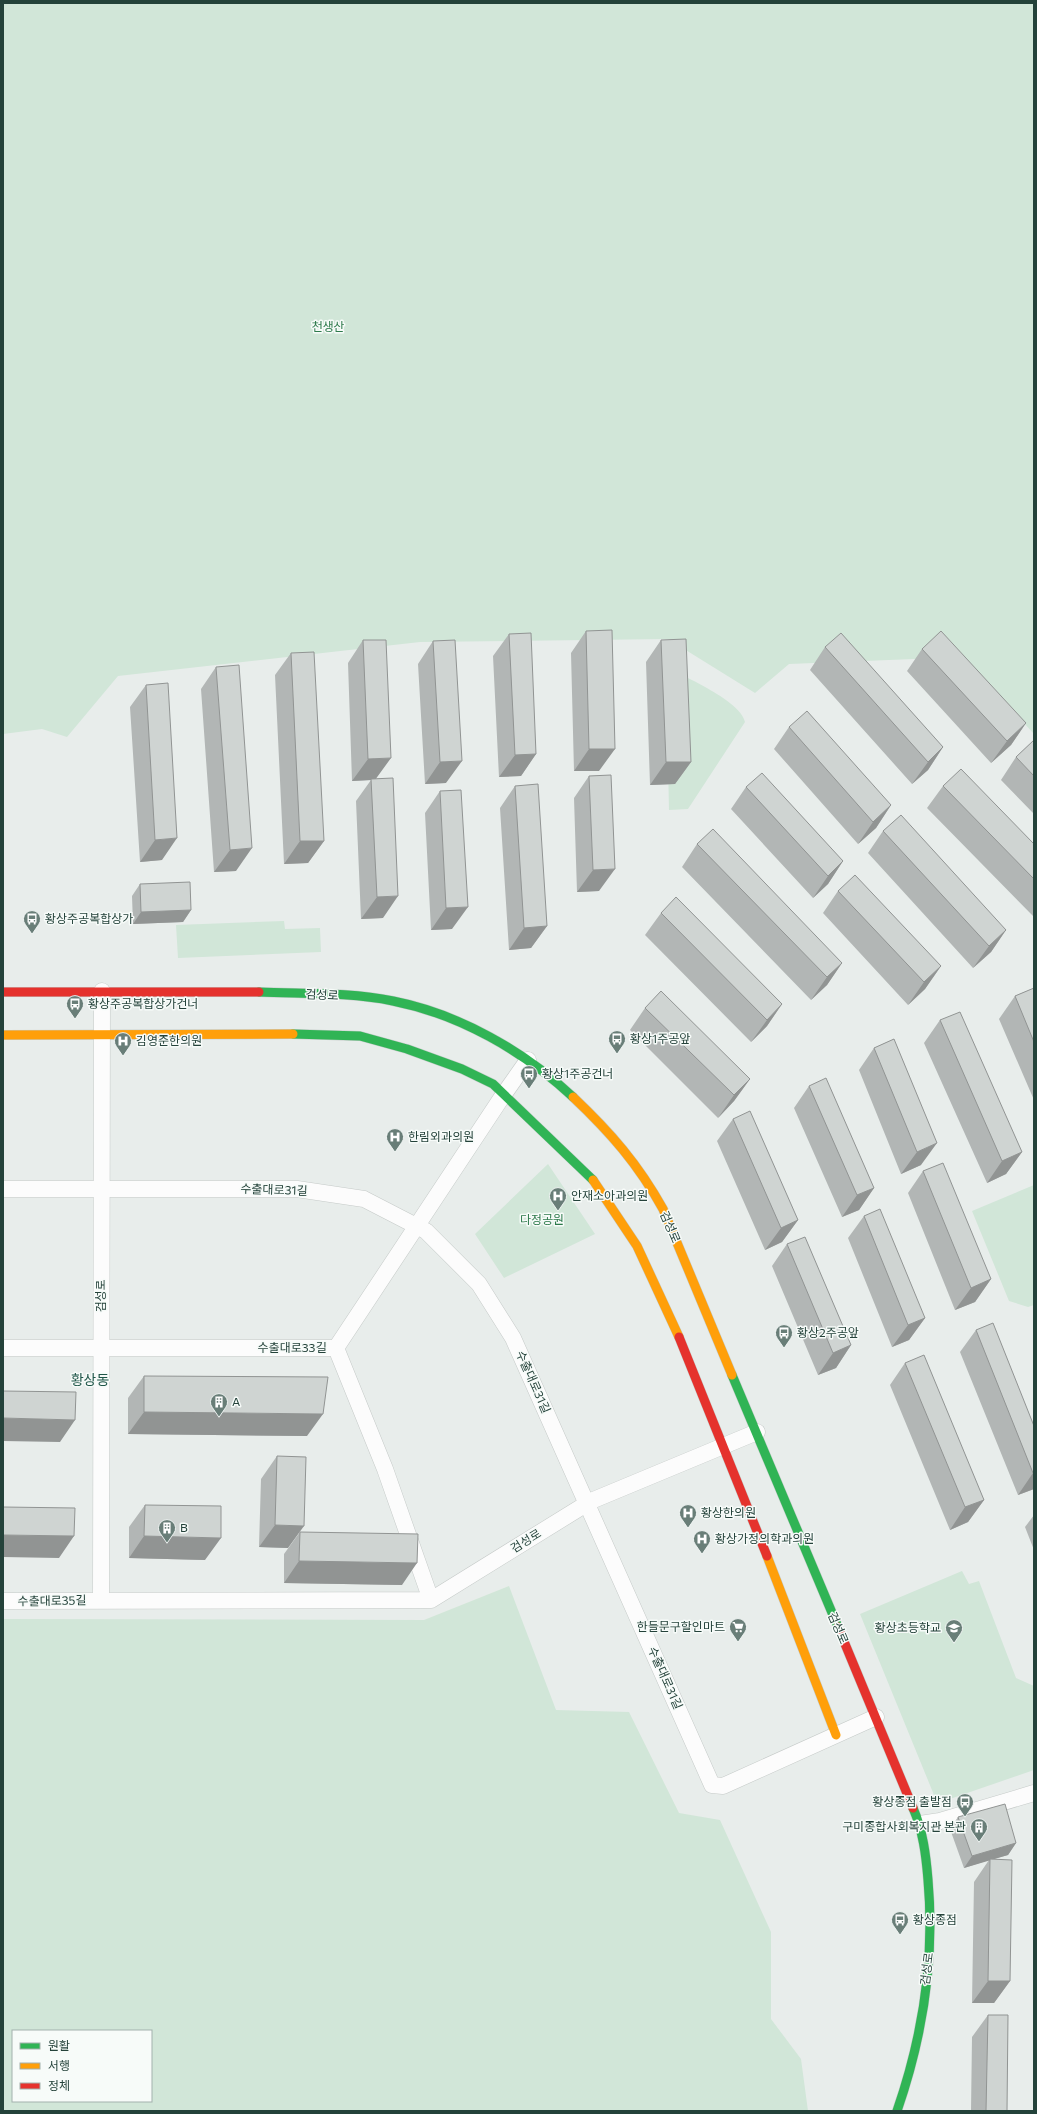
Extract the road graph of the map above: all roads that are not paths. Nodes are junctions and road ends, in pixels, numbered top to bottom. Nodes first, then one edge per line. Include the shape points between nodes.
1 (102, 991) junction
2 (3, 992) edge
3 (102, 1034) junction
4 (3, 1035) edge
5 (528, 1060) junction
6 (504, 1094) junction
7 (3, 1189) edge
8 (102, 1189) junction
9 (417, 1226) junction
10 (3, 1348) edge
11 (101, 1348) junction
12 (336, 1348) junction
13 (757, 1432) junction
14 (724, 1445) junction
15 (587, 1504) junction
16 (101, 1600) junction
17 (431, 1600) junction
18 (3, 1601) edge
19 (876, 1717) junction
20 (836, 1735) junction
21 (1034, 1793) edge
22 (920, 1824) junction
23 (897, 2111) edge

1 - 2 street, 검성로
1 - 3 street, 검성로
1 - 5 street, 검성로 via 218,991 376,998 426,1009 488,1035
3 - 4 street
3 - 6 street via 360,1036 407,1049 462,1069 493,1084
3 - 8 street, 검성로
5 - 6 street
5 - 13 street, 검성로 via 611,1134 640,1169 663,1209
6 - 9 street
6 - 14 street via 591,1177 636,1246 667,1307
7 - 8 street, 수출대로31길
8 - 9 street, 수출대로31길 via 297,1189 364,1199
8 - 11 street, 검성로
9 - 12 street
9 - 15 street, 수출대로31길 via 479,1284 513,1338
10 - 11 street, 수출대로33길
11 - 12 street, 수출대로33길
11 - 16 street, 검성로
12 - 17 street, 수출대로33길 via 385,1469
13 - 14 street, 검성로
13 - 19 street, 검성로
14 - 15 street, 검성로
14 - 20 street
15 - 17 street, 검성로
15 - 20 street, 수출대로31길 via 712,1785 723,1786
16 - 17 street, 수출대로35길
16 - 18 street, 수출대로35길
19 - 20 street, 수출대로31길
19 - 22 street, 검성로
21 - 22 street via 940,1821
22 - 23 street, 검성로 via 926,1855 930,1955 916,2047

